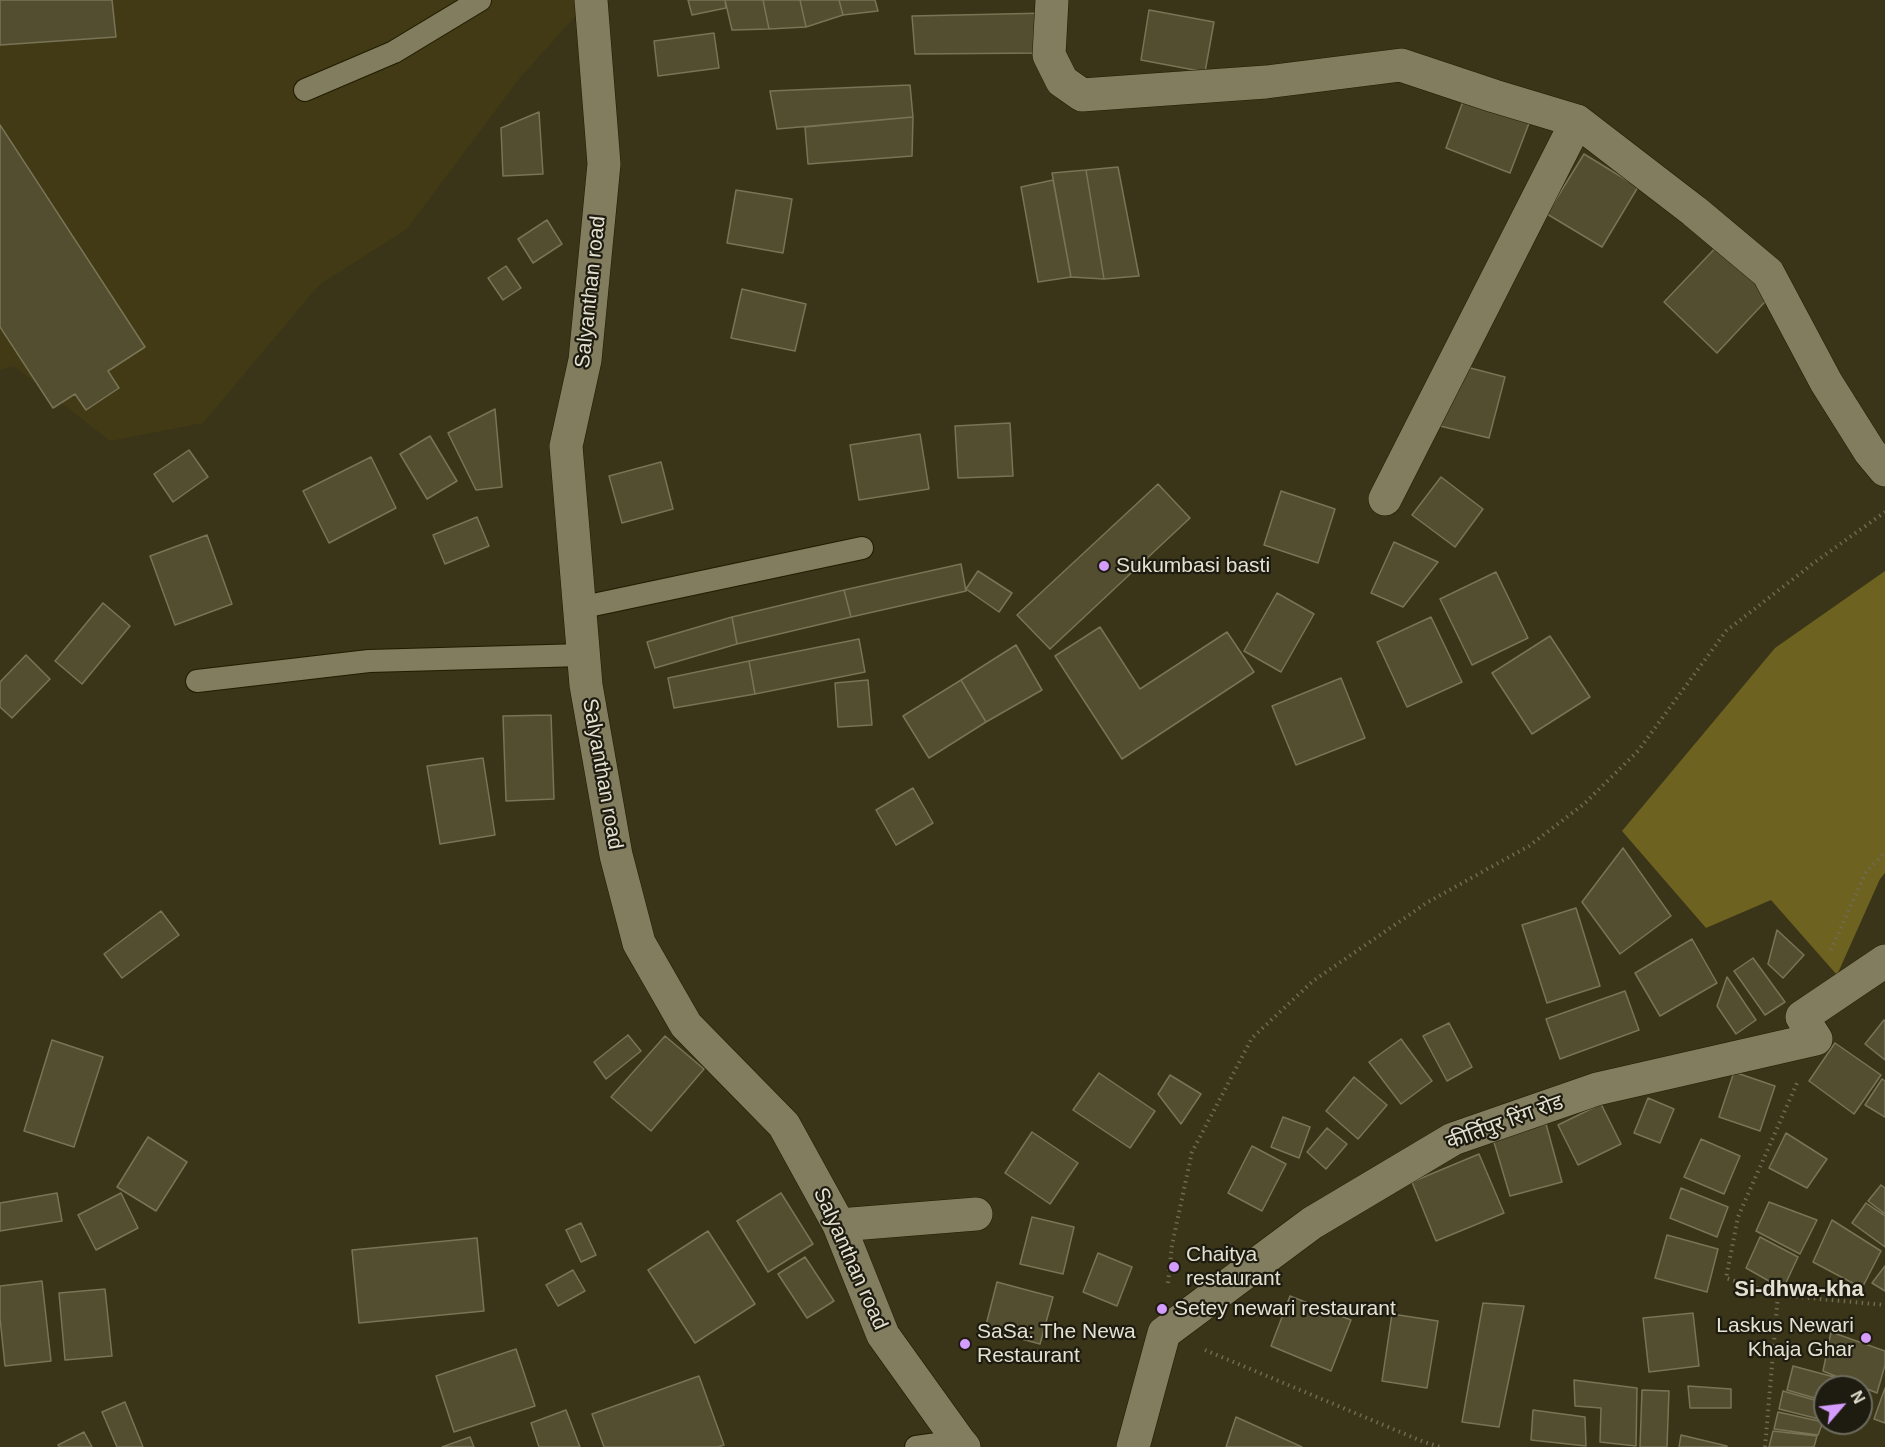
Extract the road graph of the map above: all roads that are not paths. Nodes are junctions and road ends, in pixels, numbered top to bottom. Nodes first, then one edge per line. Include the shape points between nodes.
1 (480, 0) edge
2 (591, 0) edge
3 (1052, 0) edge
4 (305, 90) dead end
5 (1576, 121) junction
6 (1885, 470) edge
7 (1385, 499) dead end
8 (862, 548) dead end
9 (579, 609) junction
10 (583, 655) junction
11 (197, 681) dead end
12 (1885, 961) edge
13 (976, 1214) dead end
14 (839, 1225) junction
15 (962, 1444) edge
16 (916, 1447) edge
17 (1133, 1447) edge

1 - 4 lane via 394,52
2 - 9 street, Salyanthan road via 604,164 585,360 566,446
3 - 5 street via 1049,55 1062,81 1082,95 1266,82 1401,65
5 - 6 street via 1768,273 1826,382 1869,452
5 - 7 street
8 - 9 lane
9 - 10 street, Salyanthan road
10 - 11 lane via 369,661
10 - 14 street, Salyanthan road via 616,855 639,944 686,1025 784,1125
12 - 17 street, कीर्तिपुर रिंग रोड via 1802,1017 1816,1039 1597,1089 1453,1138 1312,1223 1164,1333
13 - 14 street
14 - 15 street, Salyanthan road via 883,1335
15 - 16 lane

